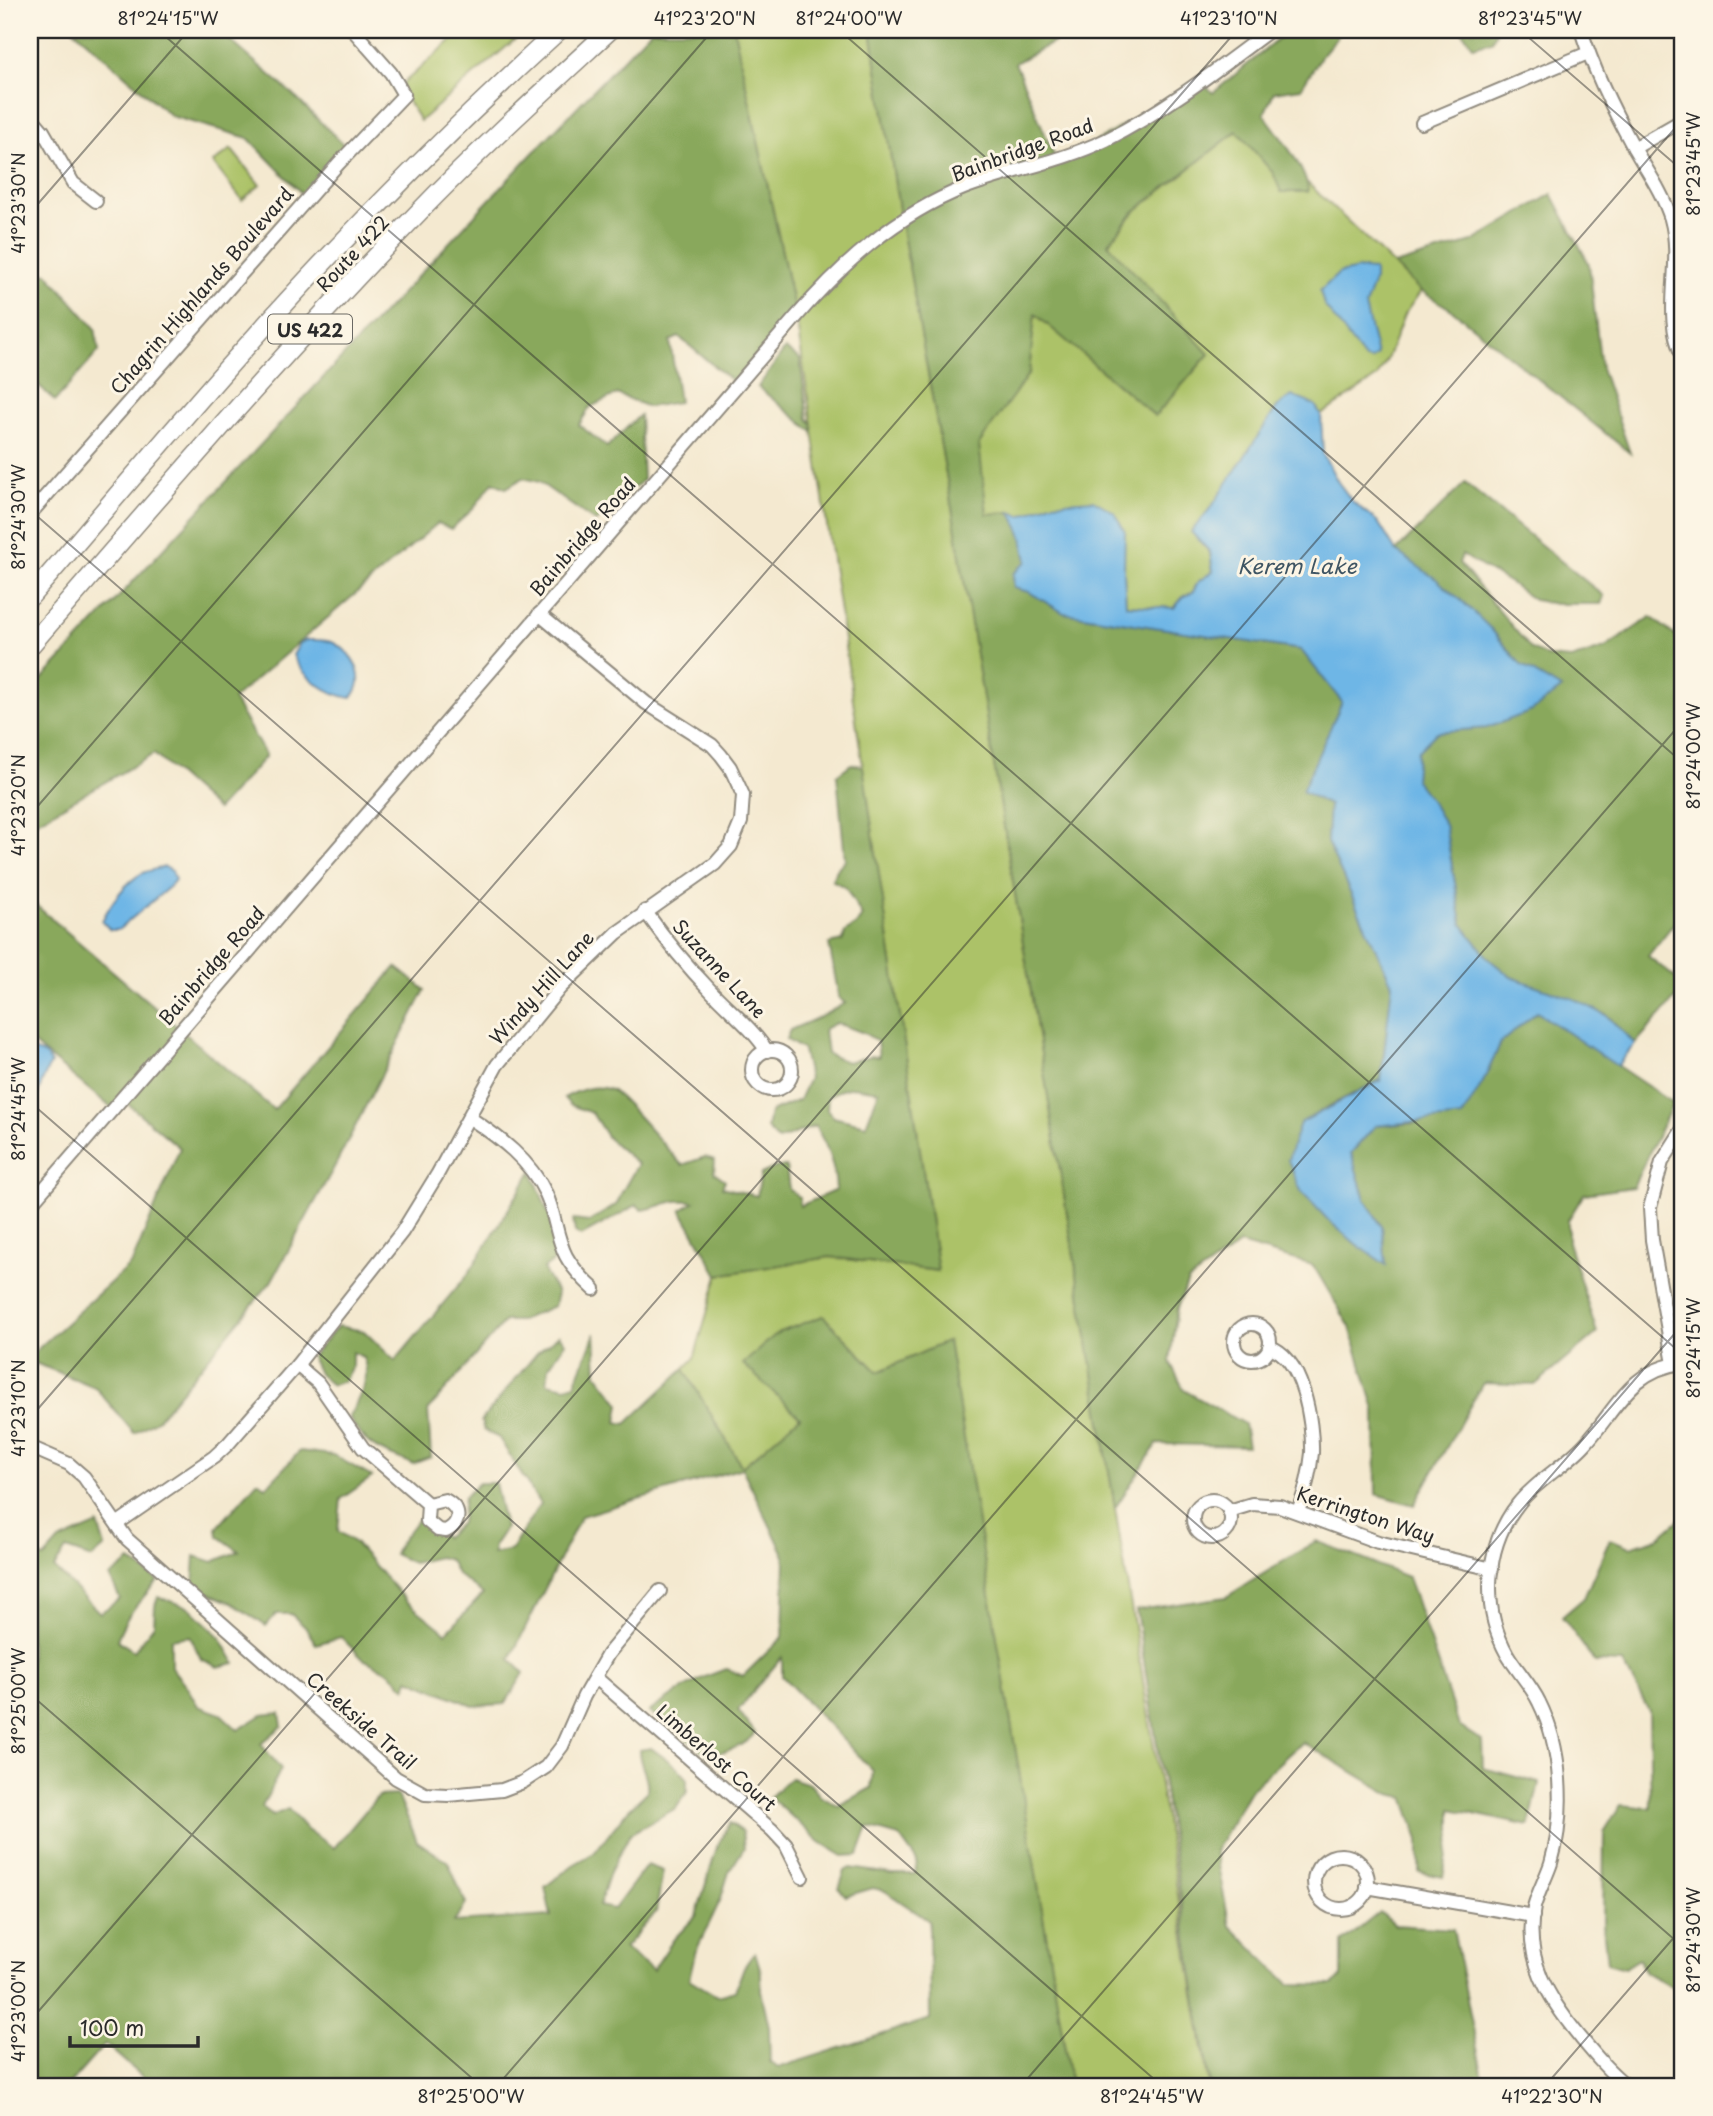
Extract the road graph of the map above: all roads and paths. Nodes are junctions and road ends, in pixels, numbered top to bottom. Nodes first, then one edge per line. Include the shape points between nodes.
1 (353, 30) edge
2 (559, 30) edge
3 (610, 30) edge
4 (1270, 30) edge
5 (1581, 30) edge
6 (1588, 53) junction
7 (30, 116) edge
8 (1683, 120) edge
9 (1422, 123) dead end
10 (1634, 148) junction
11 (96, 201) dead end
12 (1683, 357) edge
13 (30, 514) edge
14 (30, 597) edge
15 (539, 614) junction
16 (30, 646) edge
17 (645, 911) junction
18 (767, 1051) dead end
19 (470, 1118) junction
20 (1683, 1129) edge
21 (30, 1205) edge
22 (594, 1289) dead end
23 (1269, 1347) dead end
24 (1679, 1363) edge
25 (297, 1365) junction
26 (30, 1447) edge
27 (428, 1504) dead end
28 (1229, 1511) dead end
29 (1298, 1512) junction
30 (118, 1523) junction
31 (1492, 1569) junction
32 (660, 1591) dead end
33 (595, 1676) junction
34 (802, 1877) dead end
35 (1367, 1886) junction
36 (1533, 1916) junction
37 (1627, 2086) edge

1 - 13 street, Chagrin Highlands Boulevard via 404,95
2 - 14 highway, Route 422 / US 422 via 317,269
3 - 16 highway, Route 422 / US 422 via 418,212
4 - 15 street, Bainbridge Road via 1123,131 1056,161 962,189 901,222 859,252 822,286
5 - 6 street
6 - 9 street
6 - 10 street
7 - 11 street via 73,183
8 - 10 street
10 - 12 street via 1664,201 1675,236 1672,312
15 - 17 street, Windy Hill Lane via 646,703 712,745 730,766 743,795 741,822 732,846 715,864
15 - 21 street, Bainbridge Road
17 - 18 street, Suzanne Lane
17 - 19 street, Windy Hill Lane via 590,958 527,1026 497,1065
19 - 22 street via 493,1133 532,1171 546,1193 564,1254
19 - 25 street, Windy Hill Lane via 402,1232
20 - 24 street via 1662,1162 1650,1208 1652,1240
23 - 29 street via 1289,1361 1308,1408 1312,1451
24 - 31 street via 1646,1374 1629,1387 1586,1443 1525,1496 1500,1536
25 - 27 street via 318,1383 363,1448
25 - 30 street, Windy Hill Lane via 221,1451
26 - 30 street, Creekside Trail via 69,1464
28 - 29 street, Kerrington Way via 1260,1504
29 - 31 street, Kerrington Way via 1378,1542
30 - 33 street, Creekside Trail via 127,1539 396,1779 425,1794 502,1790 540,1772 562,1746
31 - 36 street via 1490,1596 1497,1630 1539,1702 1558,1766 1557,1837
32 - 33 street, Creekside Trail
33 - 34 street, Limberlost Court via 772,1830 786,1845
35 - 35 street via 1360,1863 1345,1855 1322,1863 1315,1879 1325,1903 1342,1909 1358,1902
35 - 36 street
36 - 37 street via 1533,1954 1555,2006 1597,2058

